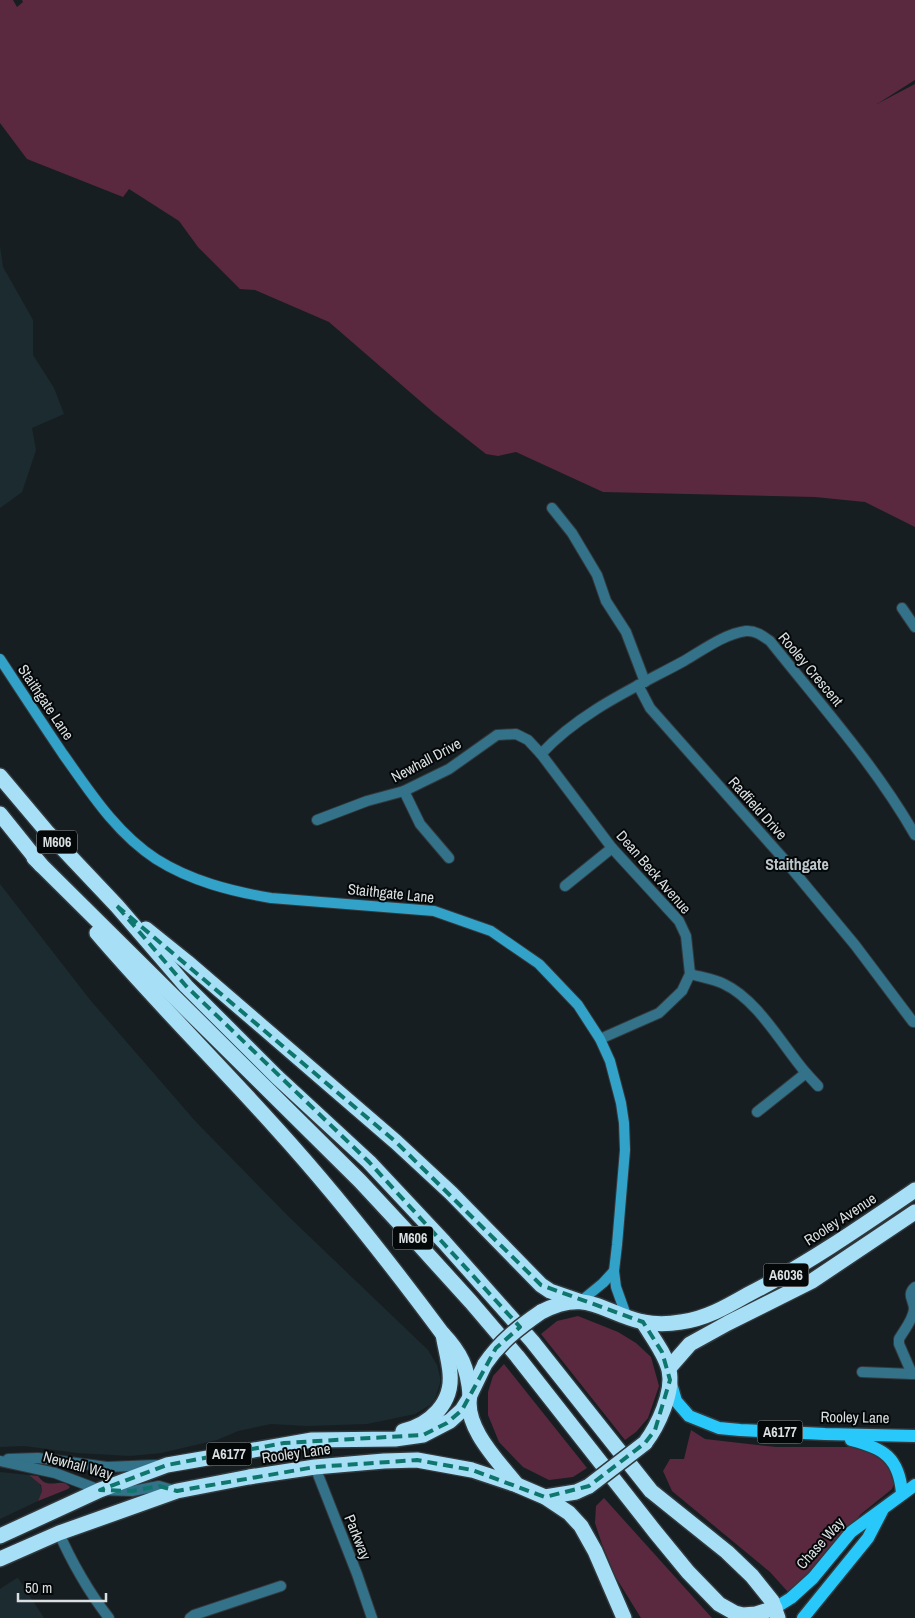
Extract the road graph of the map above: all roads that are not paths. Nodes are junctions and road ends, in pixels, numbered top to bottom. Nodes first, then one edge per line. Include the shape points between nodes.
1 (552, 508) dead end
2 (902, 608) dead end
3 (915, 627) edge
4 (0, 659) edge
5 (642, 683) junction
6 (541, 754) junction
7 (0, 776) edge
8 (404, 791) junction
9 (0, 814) edge
10 (317, 820) dead end
11 (915, 835) edge
12 (612, 848) junction
13 (34, 858) junction
14 (449, 858) dead end
15 (565, 886) dead end
16 (117, 906) junction
17 (690, 974) junction
18 (914, 1022) edge
19 (600, 1039) junction
20 (806, 1073) junction
21 (818, 1086) dead end
22 (757, 1112) dead end
23 (915, 1190) edge
24 (915, 1212) edge
25 (614, 1271) junction
26 (915, 1287) edge
27 (580, 1301) junction
28 (626, 1315) junction
29 (643, 1322) junction
30 (442, 1333) junction
31 (862, 1372) dead end
32 (670, 1374) junction
33 (914, 1374) edge
34 (470, 1397) junction
35 (825, 1434) junction
36 (915, 1436) edge
37 (361, 1439) junction
38 (0, 1460) edge
39 (167, 1465) junction
40 (315, 1467) junction
41 (518, 1485) junction
42 (915, 1485) edge
43 (100, 1490) junction
44 (177, 1491) junction
45 (902, 1493) junction
46 (545, 1497) junction
47 (884, 1507) junction
48 (59, 1533) junction
49 (0, 1536) edge
50 (0, 1559) edge
51 (281, 1586) dead end
52 (777, 1613) edge
53 (192, 1616) edge
54 (109, 1618) edge
55 (372, 1618) edge
56 (624, 1618) edge
57 (803, 1618) edge

1 - 5 street, Radfield Drive via 572,533 597,575 606,601 626,632
2 - 3 street
4 - 19 street, Staithgate Lane via 101,806 120,828 155,858 198,880 247,894 434,911 491,931 539,964 578,1005
5 - 6 street, Rooley Crescent via 573,724
5 - 11 street, Rooley Crescent via 726,638 748,631 760,633 770,640 853,743
5 - 18 street, Radfield Drive via 650,708 782,857
6 - 8 street, Newhall Drive via 528,740 516,734 497,735 448,769
6 - 12 street, Dean Beck Avenue
7 - 16 highway, M606
8 - 10 street, Newhall Drive
8 - 14 street via 420,824
9 - 13 highway, M606
12 - 15 street
12 - 17 street, Dean Beck Avenue via 679,922 686,936
13 - 30 highway, M606 via 132,973 322,1180
13 - 52 highway, M606 via 360,1181 413,1238 511,1350 656,1533 713,1598 727,1610 739,1614
16 - 27 highway, M606 via 396,1142 541,1285
16 - 52 highway, M606 via 186,986 277,1077 369,1162 444,1242 532,1341 651,1491 727,1552 764,1588
17 - 19 street via 682,991 660,1013
17 - 20 street via 723,983 746,998
19 - 25 street, Staithgate Lane via 616,1081 624,1123 623,1183
20 - 21 street
20 - 22 street
23 - 29 highway, Rooley Avenue / A6036 via 792,1271 717,1311 682,1322
24 - 32 highway, A6036 via 812,1281 690,1344
25 - 27 street
25 - 28 street, Staithgate Lane
26 - 33 street via 910,1291 913,1313 899,1340
27 - 28 highway, A6177
27 - 34 highway, A6177, bridge via 541,1312 502,1343 485,1364
28 - 29 highway, A6177
29 - 32 highway, A6177 via 662,1352
30 - 34 highway, M606 via 461,1356
30 - 37 highway, M606 via 450,1374 448,1391 440,1410 430,1420 413,1428
31 - 33 street
32 - 35 main road, Rooley Lane / A6177 via 676,1401 689,1416 719,1428
32 - 46 highway, bridge via 664,1406 655,1430 645,1443 589,1486 576,1492
34 - 37 highway, Rooley Lane / A6177 via 462,1410 447,1423 423,1435 409,1439
34 - 41 highway, A6177 via 477,1433
35 - 36 main road, Rooley Lane / A6177
35 - 45 main road via 867,1444 889,1456 896,1466
37 - 39 highway, Rooley Lane / A6177 via 312,1440
38 - 39 street, Newhall Way via 38,1458 107,1467
38 - 43 street, Newhall Way via 55,1473
39 - 43 highway, Rooley Lane / A6177
40 - 41 highway, Rooley Lane / A6177 via 417,1460 472,1470
40 - 44 highway, Rooley Lane / A6177
40 - 55 street, Parkway
41 - 46 highway, A6177
42 - 45 main road, Chase Way
43 - 44 street, Newhall Way via 132,1491 159,1486
43 - 49 highway, Rooley Lane / A6177
44 - 48 highway, Rooley Lane / A6177
45 - 47 main road, Chase Way
46 - 56 highway, A6177 via 581,1526
47 - 52 main road, Chase Way via 851,1532
47 - 57 main road via 868,1538
48 - 50 highway, Rooley Lane / A6177
48 - 54 street via 94,1599
51 - 53 street

